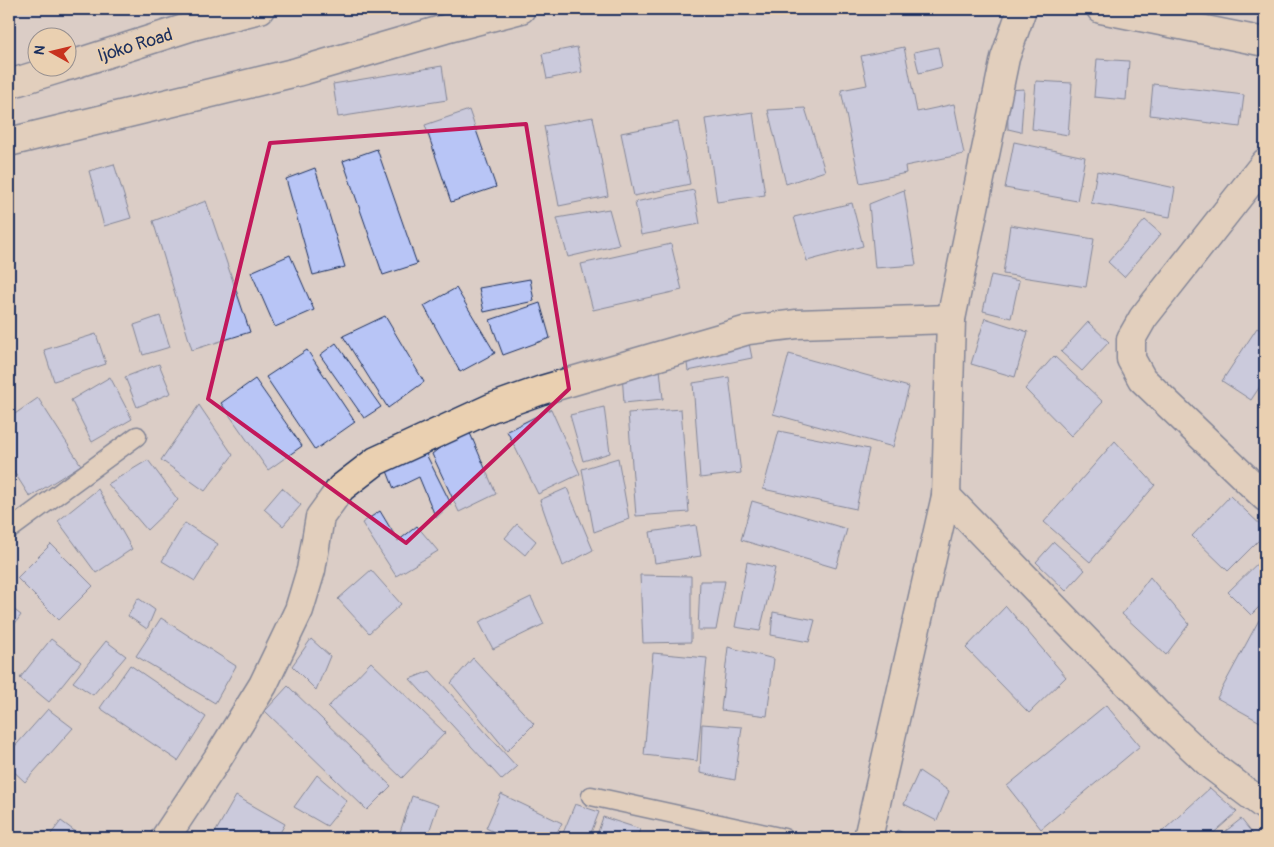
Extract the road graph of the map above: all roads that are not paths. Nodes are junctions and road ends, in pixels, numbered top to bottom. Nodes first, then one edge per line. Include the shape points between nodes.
1 (522, 9) edge
2 (1022, 9) edge
3 (1102, 9) edge
4 (251, 10) edge
5 (444, 19) edge
6 (1265, 42) edge
7 (78, 63) edge
8 (28, 78) edge
9 (9, 84) edge
10 (9, 142) edge
11 (1265, 163) edge
12 (951, 319) junction
13 (137, 436) dead end
14 (946, 496) junction
15 (1265, 496) edge
16 (9, 530) edge
17 (591, 796) dead end
18 (1265, 806) edge
19 (165, 838) edge
20 (784, 838) edge
21 (868, 838) edge

1 - 5 street
2 - 12 street via 1006,58
3 - 6 street
4 - 7 street, Ijoko Road
5 - 10 street via 297,72
8 - 9 street
11 - 15 street via 1143,318 1131,339 1131,359 1142,379
12 - 14 street
12 - 19 street via 797,324 748,330 542,390 491,408 376,461 341,488 320,517 312,570 299,610 263,685
13 - 16 lane
14 - 18 street via 1159,716 1212,766
14 - 21 street
17 - 20 lane

